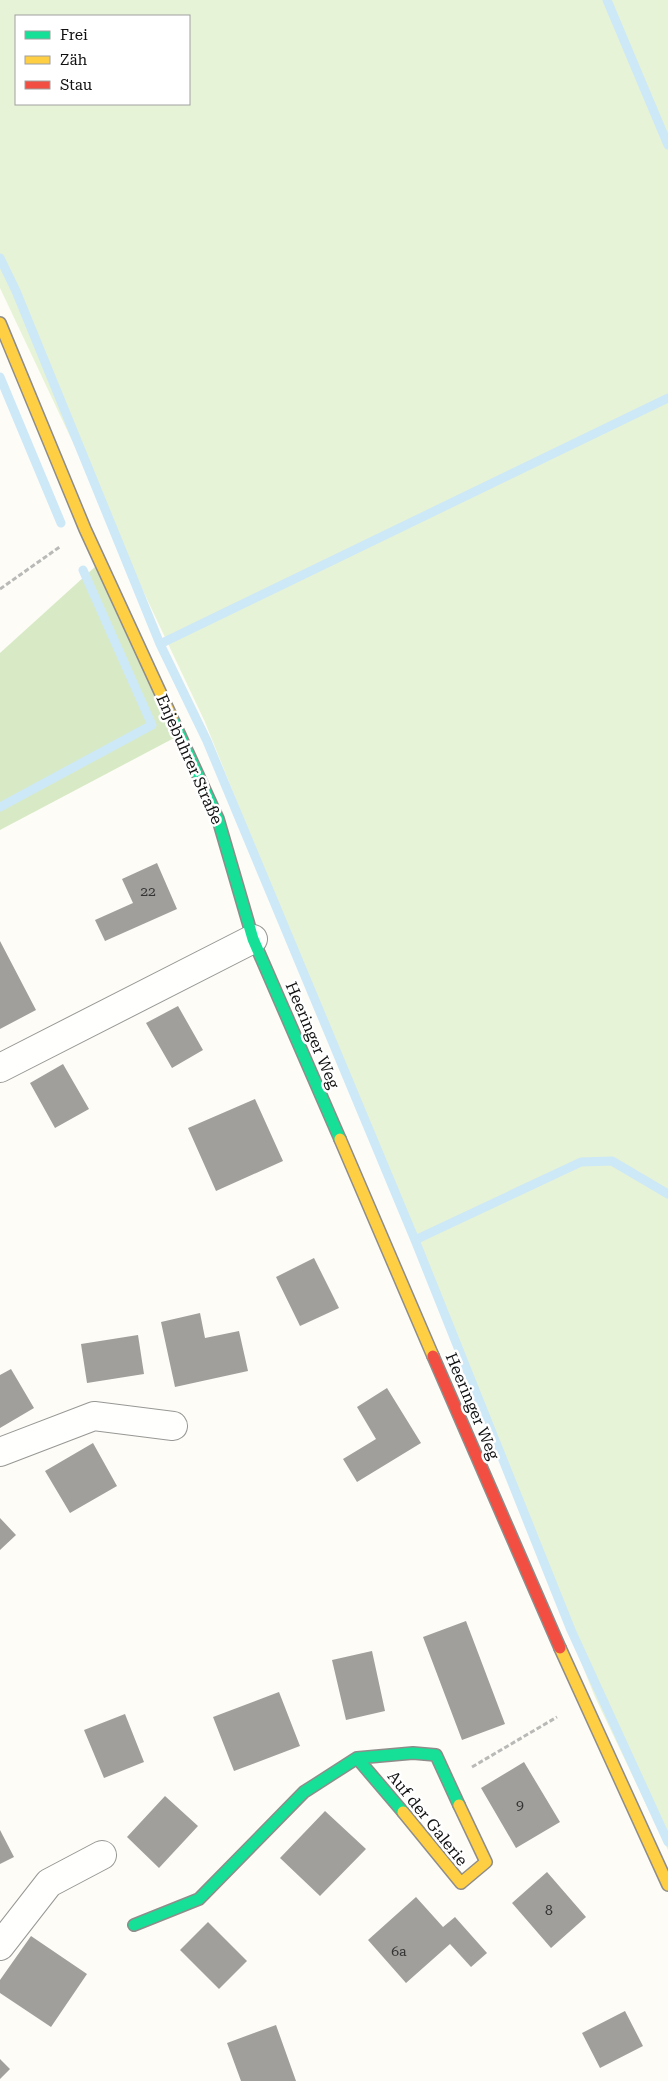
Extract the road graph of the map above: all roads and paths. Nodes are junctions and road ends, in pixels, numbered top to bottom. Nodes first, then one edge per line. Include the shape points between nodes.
1 (0, 322) edge
2 (85, 529) junction
3 (0, 590) edge
4 (254, 939) junction
5 (0, 1068) edge
6 (173, 1426) dead end
7 (0, 1452) edge
8 (583, 1702) junction
9 (357, 1758) junction
10 (448, 1781) junction
11 (102, 1855) dead end
12 (668, 1885) edge
13 (134, 1925) dead end
14 (0, 1946) edge

1 - 2 street, Enjebuhrer Straße
2 - 3 path
2 - 4 street, Enjebuhrer Straße via 218,820
4 - 5 street
4 - 8 street, Heeringer Weg
6 - 7 street via 94,1416
8 - 10 path
8 - 12 street, Heeringer Weg
9 - 10 street, Auf der Galerie via 412,1753 436,1755
9 - 10 street, Auf der Galerie via 460,1883 486,1862
9 - 13 street, Auf der Galerie via 304,1792 199,1898
11 - 14 street via 48,1883

